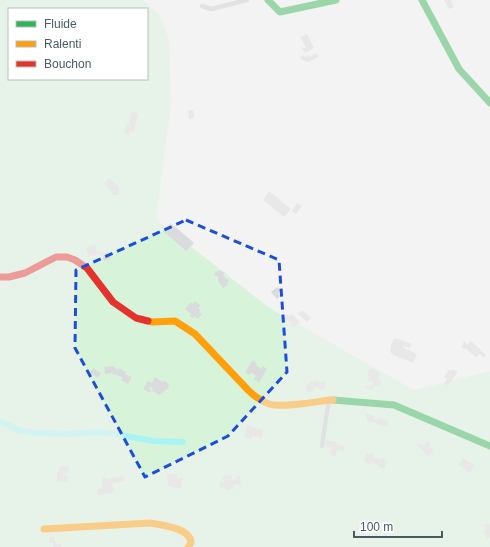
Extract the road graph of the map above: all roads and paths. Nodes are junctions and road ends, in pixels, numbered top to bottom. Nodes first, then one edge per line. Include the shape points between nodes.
1 (247, 0) edge
2 (268, 0) edge
3 (336, 0) edge
4 (422, 0) edge
5 (202, 6) dead end
6 (490, 103) edge
7 (0, 277) edge
8 (329, 400) junction
9 (322, 446) dead end
10 (490, 446) edge
11 (44, 529) dead end
12 (188, 547) edge

1 - 5 street via 211,9
2 - 3 street via 280,12
4 - 6 street via 459,69
7 - 8 street via 26,273 56,257 75,260 87,268 113,302 136,318 152,322 175,321 195,334 248,390 263,401 283,405
8 - 9 street
8 - 10 street via 394,405
11 - 12 street via 150,523 164,525 190,536 192,541

